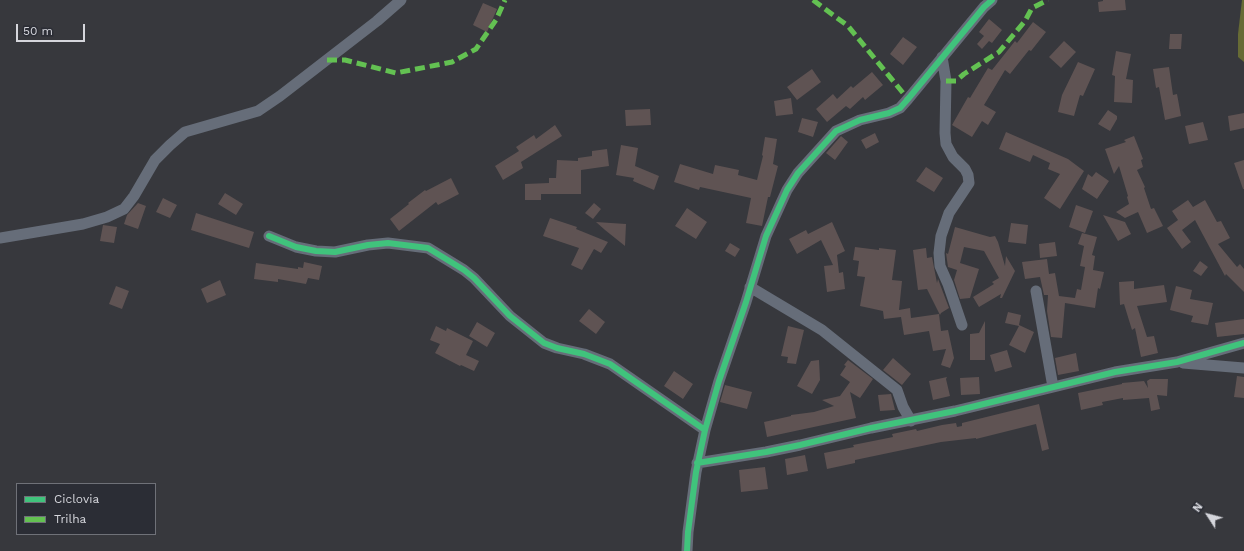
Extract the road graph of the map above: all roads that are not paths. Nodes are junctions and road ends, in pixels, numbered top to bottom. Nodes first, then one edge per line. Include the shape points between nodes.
1 (401, 0) edge
2 (992, 0) edge
3 (942, 57) junction
4 (269, 236) dead end
5 (0, 238) edge
6 (750, 287) junction
7 (1036, 292) dead end
8 (962, 325) dead end
9 (1244, 343) edge
10 (1177, 362) junction
11 (1244, 368) edge
12 (1053, 386) junction
13 (911, 421) junction
14 (705, 430) junction
15 (697, 462) junction
16 (687, 551) edge

1 - 5 street via 365,31 258,111 186,132 155,160 124,209 83,224
2 - 3 street
3 - 6 street via 900,108 860,120 836,131 798,173 772,220
3 - 8 street via 946,81 946,144 953,157 965,168 969,183 949,213 941,236 940,266
4 - 14 street via 296,247 316,251 335,252 388,243 428,248 474,278 510,316 544,343 610,364
6 - 13 street via 822,330 896,390
6 - 14 street
7 - 12 street
9 - 10 street
10 - 11 street
10 - 12 street
12 - 13 street
13 - 15 street via 766,452
14 - 15 street
15 - 16 street

